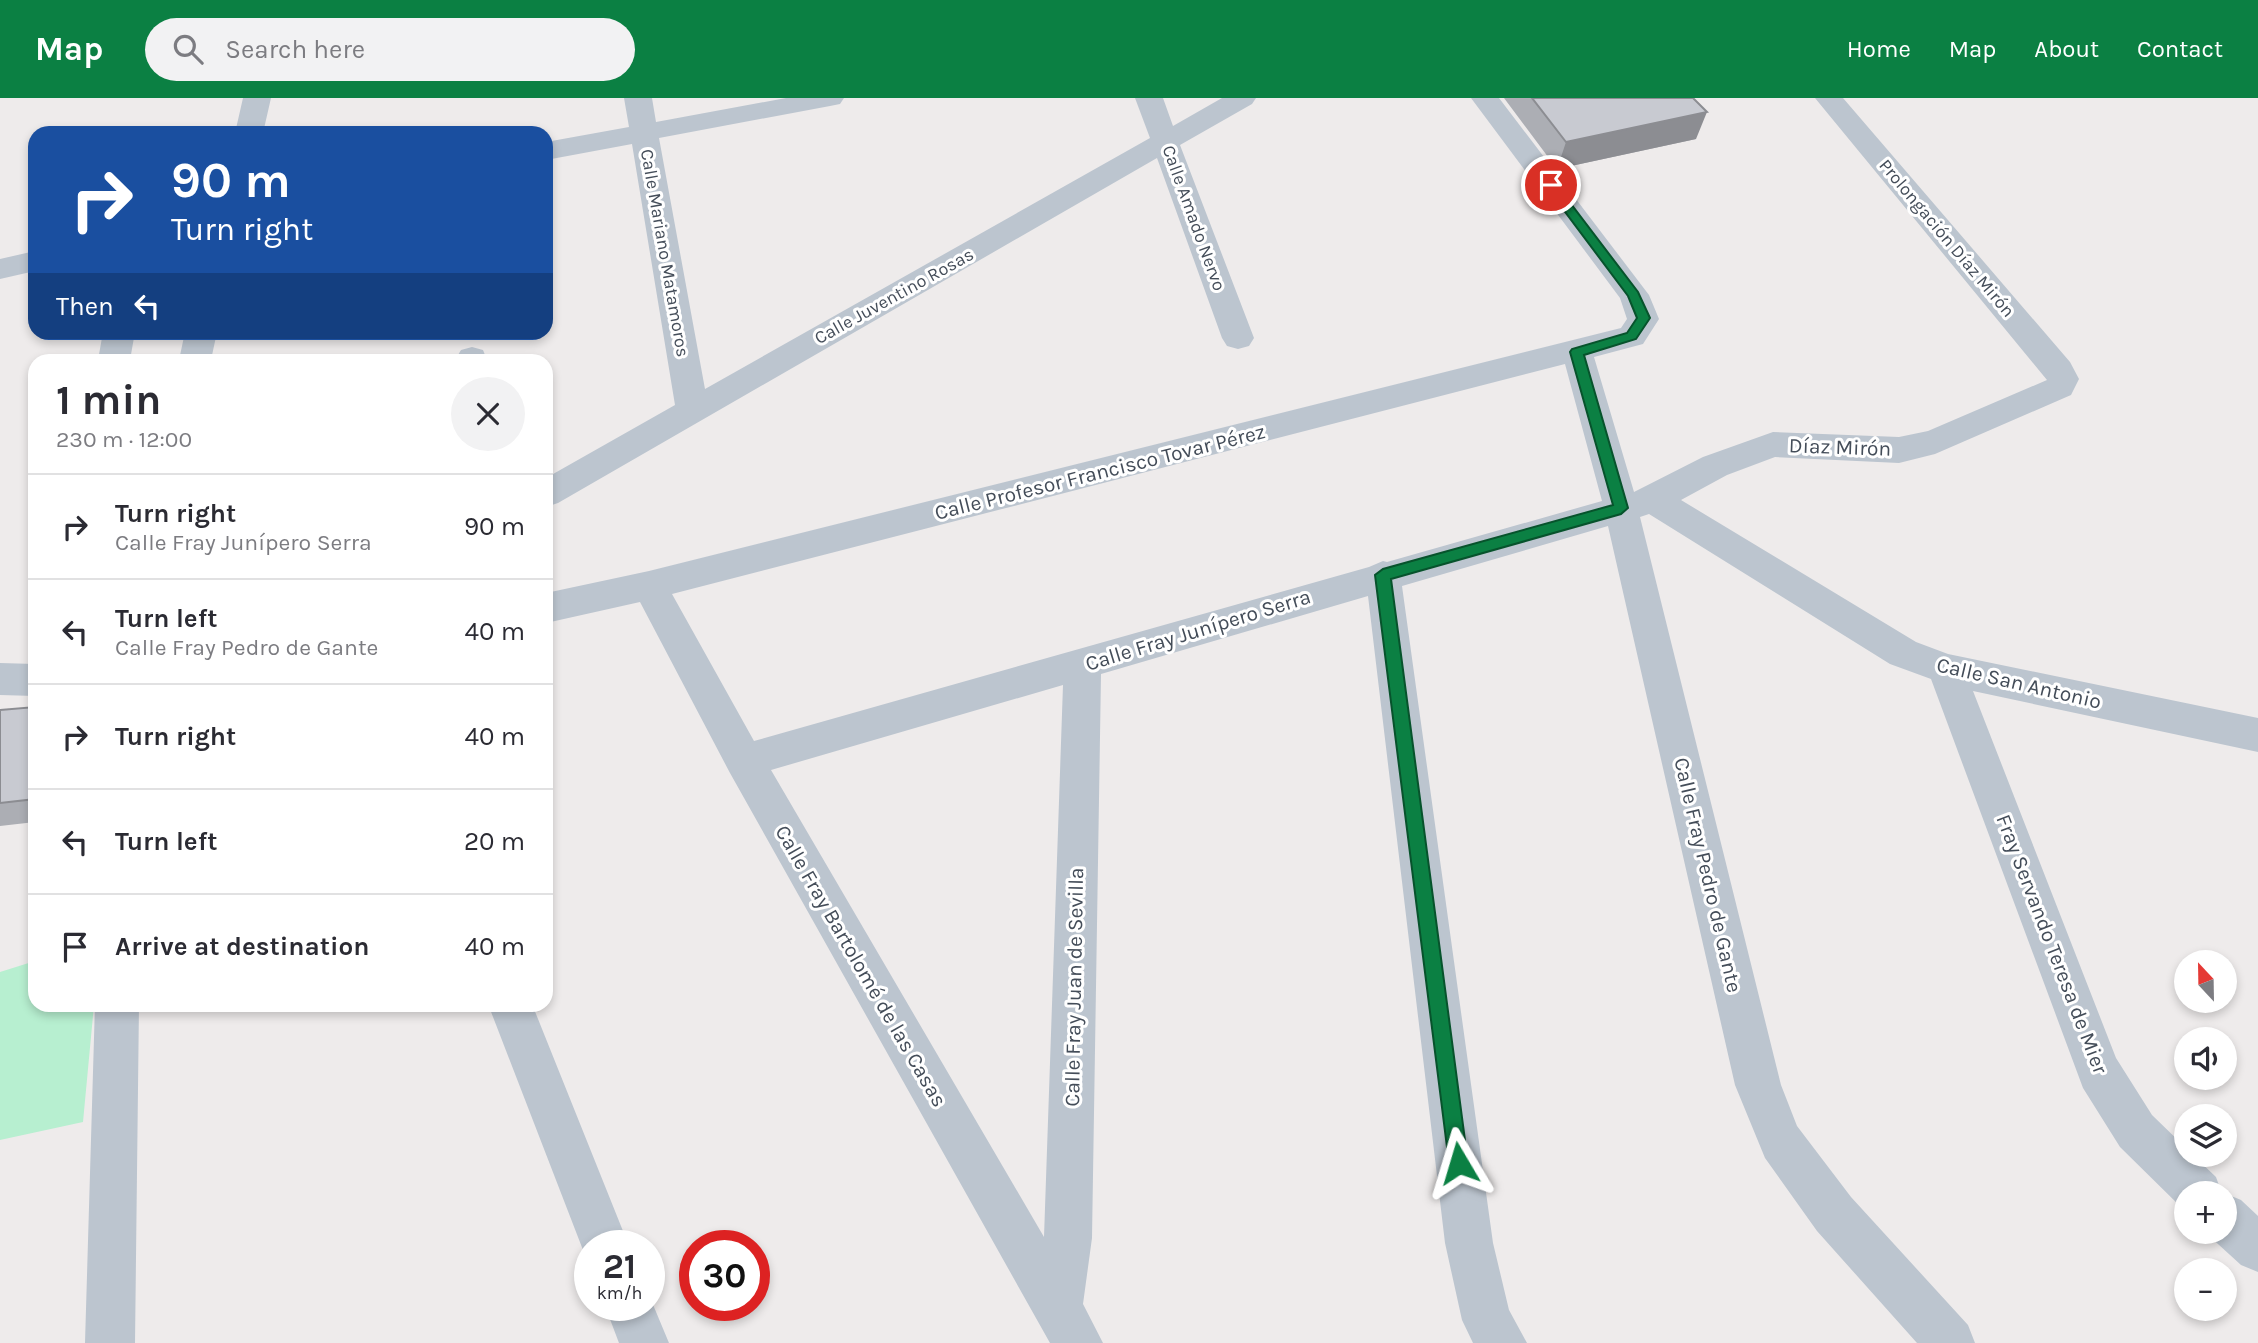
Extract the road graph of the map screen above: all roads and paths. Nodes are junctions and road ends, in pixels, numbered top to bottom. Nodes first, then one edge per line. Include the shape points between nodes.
1 (257, 98) edge
2 (638, 98) edge
3 (830, 98) edge
4 (1149, 98) edge
5 (1242, 98) edge
6 (1485, 98) edge
7 (1829, 98) edge
8 (250, 126) edge
9 (644, 131) junction
10 (1166, 143) junction
11 (553, 150) edge
12 (28, 263) edge
13 (0, 269) edge
14 (1238, 338) dead end
15 (1577, 352) junction
16 (2063, 379) joint
17 (692, 409) junction
18 (553, 490) edge
19 (1637, 504) junction
20 (1383, 575) junction
21 (649, 585) junction
22 (553, 606) edge
23 (1082, 665) junction
24 (1946, 669) junction
25 (0, 679) edge
26 (28, 680) edge
27 (2258, 735) edge
28 (744, 761) junction
29 (117, 1012) edge
30 (513, 1012) edge
31 (2186, 1181) edge
32 (2237, 1229) edge
33 (599, 1230) edge
34 (2258, 1248) edge
35 (635, 1321) edge
36 (1068, 1326) edge
37 (110, 1343) edge
38 (644, 1343) edge
39 (1502, 1343) edge
40 (1950, 1343) edge

1 - 8 street
2 - 9 street, Calle Mariano Matamoros
3 - 9 street
4 - 10 street, Calle Amado Nervo
5 - 10 street, Calle Juventino Rosas
6 - 15 street, Calle Profesor Francisco Tovar Pérez via 1634,295 1643,318 1632,336
7 - 16 street, Prolongación Díaz Mirón
9 - 11 street
9 - 17 street, Calle Mariano Matamoros
10 - 14 street, Calle Amado Nervo
10 - 17 street, Calle Juventino Rosas
12 - 13 street
15 - 19 street, Calle Fray Pedro de Gante
15 - 21 street, Calle Profesor Francisco Tovar Pérez
16 - 19 street, Díaz Mirón via 2060,387 1936,442 1899,450 1773,444
17 - 18 street, Calle Juventino Rosas
19 - 20 street, Calle Fray Junípero Serra
19 - 24 street, Calle San Antonio via 1903,653
19 - 40 street, Calle Fray Pedro de Gante via 1758,1085 1781,1142 1834,1214
20 - 23 street, Calle Fray Junípero Serra
20 - 39 street via 1469,1243 1487,1320
21 - 22 street, Calle Profesor Francisco Tovar Pérez
21 - 28 street, Calle Fray Bartolomé de las Casas
23 - 28 street, Calle Fray Junípero Serra
23 - 36 street, Calle Fray Juan de Sevilla
24 - 27 street, Calle San Antonio
24 - 31 street, Fray Servando Teresa de Mier via 2099,1072 2136,1131
25 - 26 street
28 - 36 street, Calle Fray Bartolomé de las Casas
29 - 37 street
30 - 33 street
32 - 34 street
35 - 38 street

